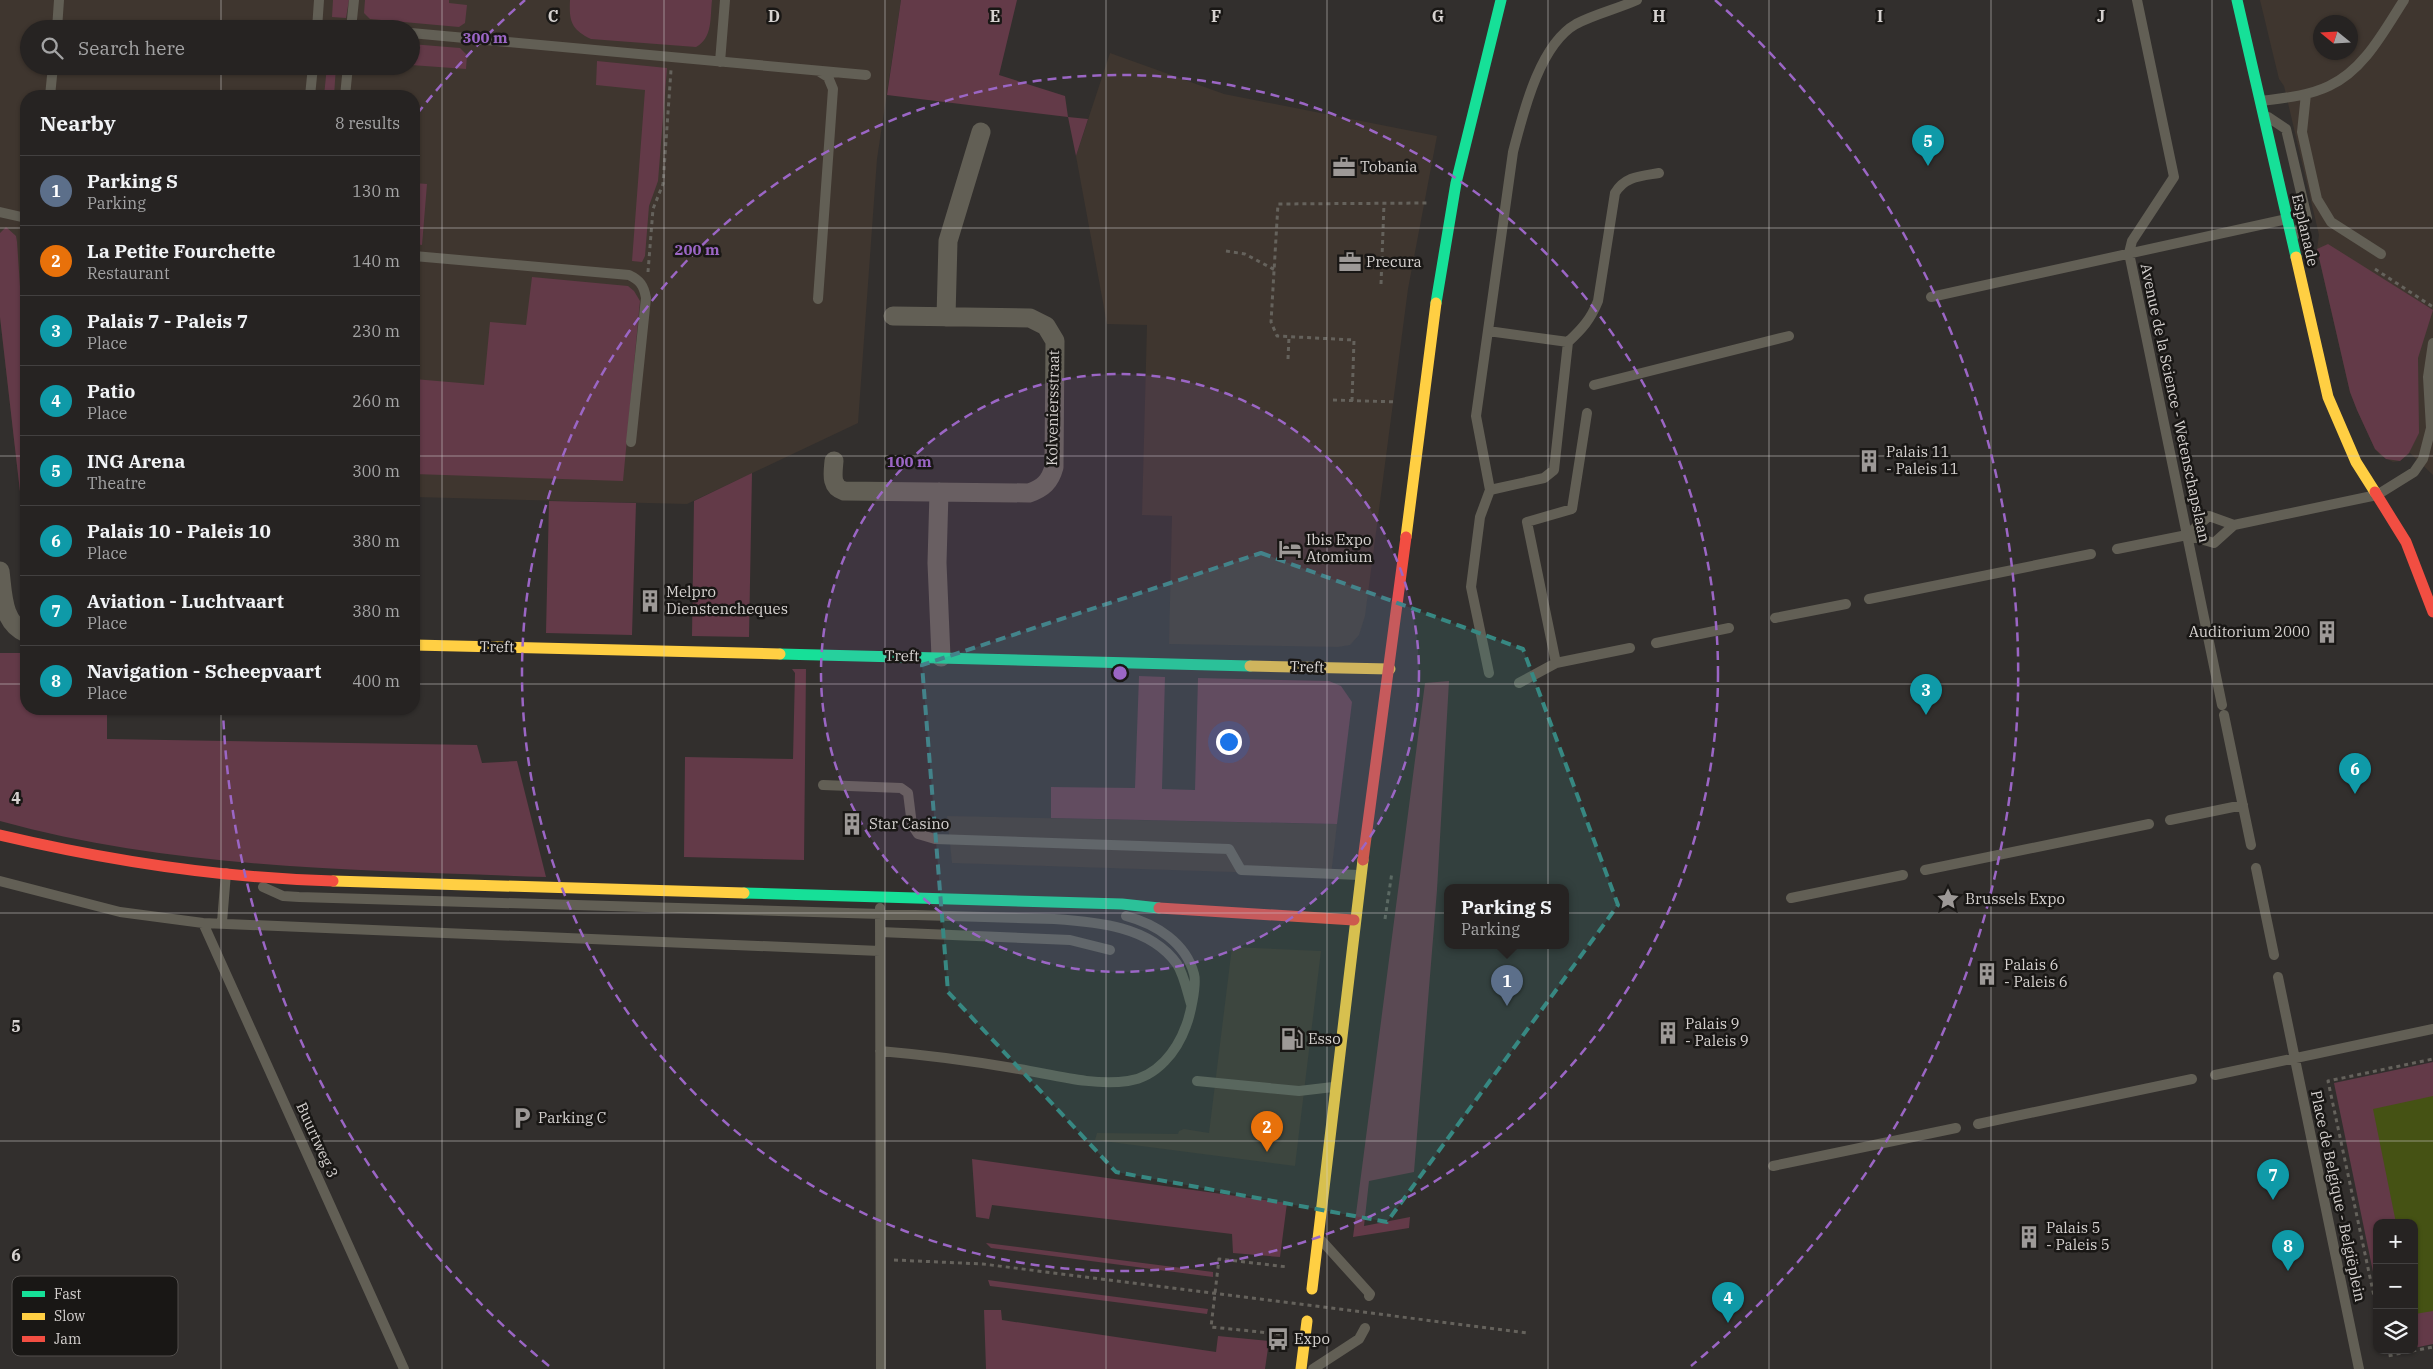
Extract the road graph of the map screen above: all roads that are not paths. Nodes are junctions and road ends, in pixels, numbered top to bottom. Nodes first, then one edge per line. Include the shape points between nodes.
1 (59, 0) edge
2 (320, 0) edge
3 (354, 0) edge
4 (725, 0) edge
5 (1501, 0) edge
6 (1637, 0) edge
7 (2137, 0) edge
8 (2237, 0) edge
9 (2404, 0) edge
10 (58, 20) edge
11 (318, 20) edge
12 (355, 20) edge
13 (420, 34) edge
14 (720, 62) junction
15 (816, 70) junction
16 (52, 75) edge
17 (312, 75) edge
18 (347, 75) edge
19 (866, 75) dead end
20 (51, 90) edge
21 (311, 90) edge
22 (346, 90) edge
23 (2306, 94) junction
24 (2260, 101) junction
25 (2263, 114) junction
26 (982, 132) dead end
27 (1659, 172) dead end
28 (0, 212) edge
29 (20, 214) edge
30 (2287, 219) junction
31 (2292, 239) junction
32 (2129, 253) junction
33 (2380, 254) road end
34 (420, 257) edge
35 (1931, 297) dead end
36 (818, 299) dead end
37 (893, 316) dead end
38 (946, 317) junction
39 (1488, 331) junction
40 (1789, 336) dead end
41 (1568, 342) junction
42 (2433, 343) edge
43 (1594, 385) dead end
44 (1587, 413) dead end
45 (632, 442) dead end
46 (2428, 456) edge
47 (834, 461) dead end
48 (1490, 490) junction
49 (939, 492) junction
50 (2377, 495) junction
51 (2234, 525) junction
52 (2187, 534) junction
53 (2117, 549) dead end
54 (2091, 554) dead end
55 (0, 571) edge
56 (1869, 600) dead end
57 (1846, 604) dead end
58 (2433, 612) edge
59 (1774, 618) dead end
60 (19, 628) edge
61 (1729, 628) dead end
62 (1656, 643) dead end
63 (420, 645) edge
64 (1630, 648) dead end
65 (941, 657) junction
66 (1556, 663) junction
67 (1390, 669) junction
68 (1488, 672) dead end
69 (1519, 683) dead end
70 (823, 785) dead end
71 (2243, 805) junction
72 (2170, 820) dead end
73 (2150, 824) dead end
74 (0, 835) edge
75 (2251, 845) dead end
76 (2256, 868) dead end
77 (1925, 870) dead end
78 (229, 873) junction
79 (1360, 875) junction
80 (1903, 875) dead end
81 (0, 881) edge
82 (880, 896) junction
83 (1791, 898) dead end
84 (1089, 904) junction
85 (880, 913) junction
86 (1354, 920) junction
87 (222, 922) junction
88 (204, 923) junction
89 (880, 932) junction
90 (1110, 950) dead end
91 (880, 951) junction
92 (2274, 955) dead end
93 (2278, 977) dead end
94 (1191, 1004) junction
95 (2433, 1029) edge
96 (880, 1051) junction
97 (2295, 1058) junction
98 (2215, 1075) dead end
99 (2192, 1079) dead end
100 (1197, 1081) dead end
101 (1336, 1087) junction
102 (1978, 1124) dead end
103 (1956, 1128) dead end
104 (1773, 1166) dead end
105 (1318, 1237) junction
106 (1312, 1289) dead end
107 (1369, 1296) dead end
108 (1307, 1320) dead end
109 (1365, 1328) dead end
110 (404, 1369) edge
111 (881, 1369) edge
112 (1301, 1369) edge
113 (1313, 1369) edge
114 (2359, 1369) edge

1 - 10 lane
2 - 11 lane
3 - 12 lane
4 - 14 lane
5 - 67 main road via 1456,183 1445,244
6 - 39 lane via 1576,24 1563,34 1542,65 1513,152
7 - 32 lane, Avenue de la Science - Wetenschapslaan via 2174,177 2132,241
8 - 24 main road, Esplanade
9 - 23 lane via 2356,67 2329,86
13 - 14 lane
14 - 15 lane
15 - 19 lane
15 - 36 lane via 828,77 833,89
16 - 20 lane
17 - 21 lane
18 - 22 lane
23 - 24 lane
23 - 33 lane via 2302,132 2316,199 2331,222
24 - 25 main road, Esplanade
25 - 30 main road, Esplanade
25 - 31 lane via 2286,129 2307,218
26 - 38 street via 948,241
27 - 41 lane via 1628,179 1614,193 1598,301 1584,328
28 - 29 lane
30 - 31 main road, Esplanade
30 - 32 lane
31 - 50 main road, Esplanade via 2328,397 2356,462
32 - 35 lane
32 - 52 lane, Avenue de la Science - Wetenschapslaan
34 - 45 lane via 629,275 642,284 646,298
37 - 38 street, Kolveniersstraat
38 - 49 street, Kolveniersstraat via 1030,318 1039,321 1052,333 1055,341 1054,468 1046,484 1029,492
39 - 41 lane
39 - 48 lane via 1476,416
40 - 43 lane
41 - 48 lane via 1554,470 1544,478
42 - 46 lane via 2428,377 2431,428
44 - 66 lane via 1572,509 1527,522
46 - 50 lane via 2414,472
47 - 49 street, Kolveniersstraat via 833,482 841,490
48 - 68 lane via 1480,517 1471,587
49 - 65 street via 937,563
50 - 51 lane
50 - 58 main road, Esplanade via 2406,542
51 - 52 lane via 2209,516
51 - 52 lane via 2214,543
52 - 53 lane
52 - 71 lane, Avenue de la Science - Wetenschapslaan
54 - 56 lane
55 - 60 street via 6,612
57 - 59 lane
61 - 62 lane
63 - 65 main road, Treft
64 - 66 lane
65 - 67 main road, Treft
66 - 69 lane
67 - 79 main road
70 - 79 lane via 900,788 908,793 912,825 918,834 936,839 1229,849 1241,870
71 - 72 lane
71 - 75 lane, Avenue de la Science - Wetenschapslaan
73 - 77 lane
74 - 78 main road via 71,852
76 - 92 lane
78 - 82 main road via 342,882
78 - 85 lane via 283,896
78 - 87 lane
79 - 86 main road
80 - 83 lane
81 - 88 lane via 120,912
82 - 84 main road
82 - 85 lane
84 - 86 main road
84 - 94 lane via 1148,924 1165,933 1182,949 1191,960 1195,978
85 - 89 lane
85 - 94 lane via 1054,919 1112,926 1153,941 1166,952 1178,966
86 - 101 main road
87 - 88 lane
87 - 91 lane
88 - 110 lane, Buurtweg 3
89 - 90 lane via 1070,940
89 - 91 lane
91 - 96 lane
93 - 97 lane, Place de Belgique - Belgiëplein
94 - 96 lane via 1189,1020 1173,1054 1154,1070 1130,1081 1095,1082 944,1056
95 - 97 lane
96 - 111 lane
97 - 98 lane
97 - 114 lane, Place de Belgique - Belgiëplein
99 - 102 lane
100 - 101 lane via 1299,1091
101 - 105 main road
103 - 104 lane
105 - 106 main road
105 - 107 lane
108 - 112 main road
109 - 113 lane via 1360,1339

